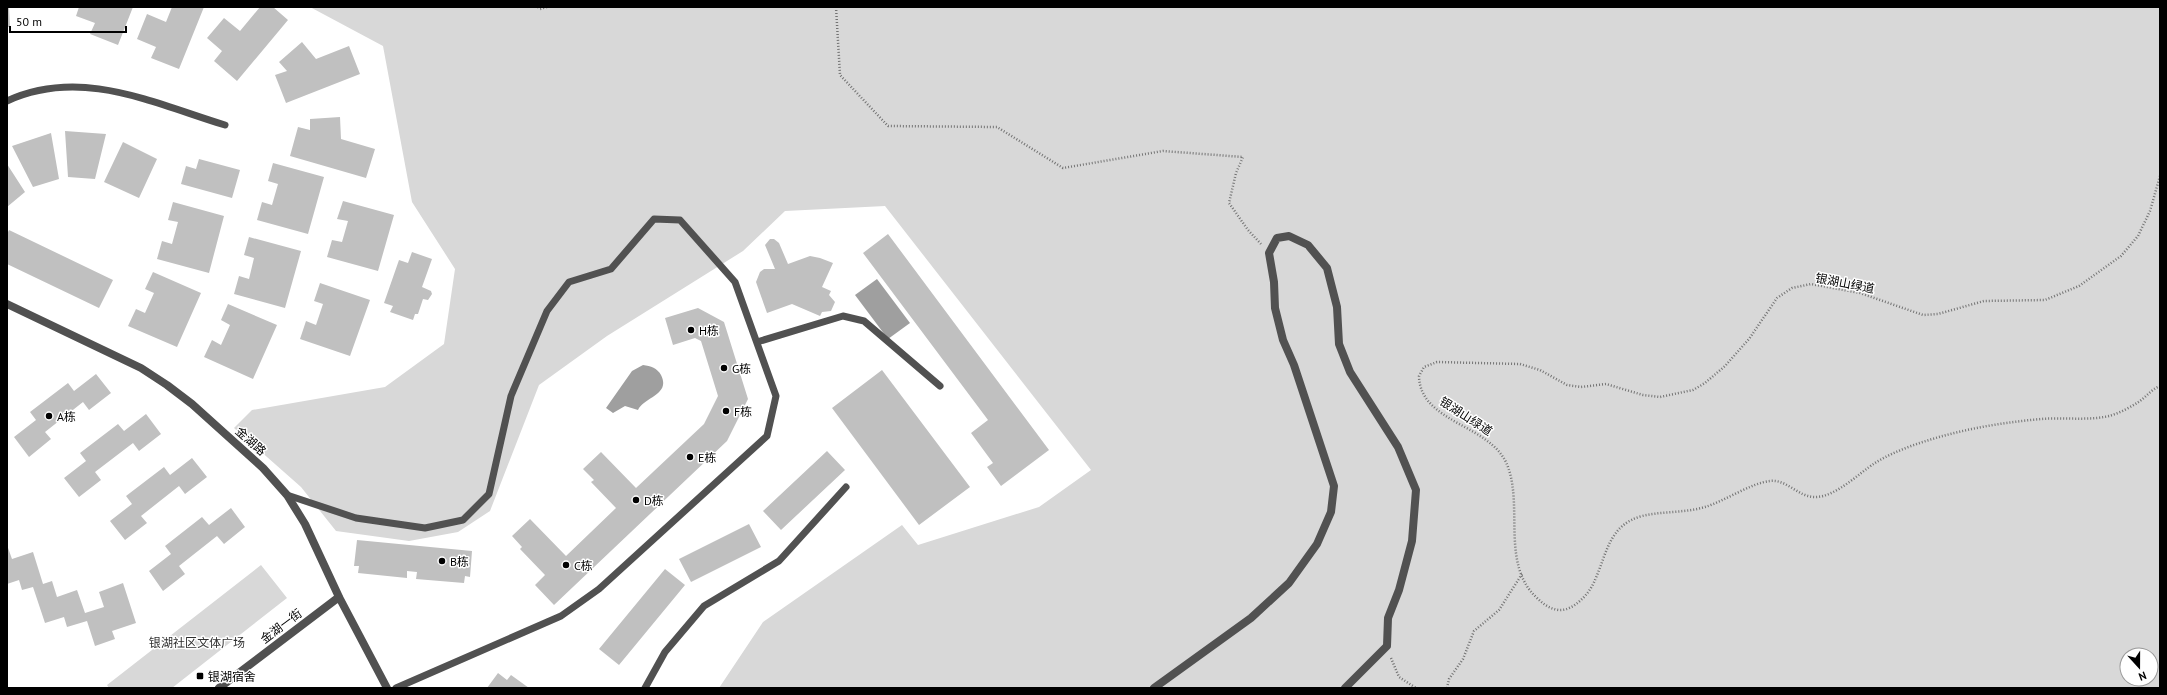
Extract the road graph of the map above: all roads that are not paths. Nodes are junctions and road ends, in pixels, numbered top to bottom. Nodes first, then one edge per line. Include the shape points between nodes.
1 (7, 100) edge
2 (225, 125) dead end
3 (7, 304) edge
4 (757, 342) junction
5 (940, 386) dead end
6 (846, 487) dead end
7 (287, 495) junction
8 (339, 597) junction
9 (219, 688) edge
10 (387, 688) edge
11 (396, 688) edge
12 (644, 688) edge
13 (1154, 688) edge
14 (1345, 688) edge

1 - 2 lane via 40,89 86,86 109,89
3 - 7 street, 金湖路 via 141,368 167,384 263,468
4 - 5 lane via 843,316 864,321
4 - 7 lane via 735,282 680,220 654,220 611,269 570,282 547,311 510,396 489,494 463,520 425,528 356,518
4 - 11 lane via 776,396 767,436 599,589 561,616
6 - 12 lane via 779,560 704,606 665,652
7 - 8 street, 金湖路 via 305,524
8 - 9 street, 金湖一街
8 - 10 street, 金湖路
13 - 14 street via 1251,618 1289,583 1317,544 1331,512 1334,486 1275,308 1269,253 1277,238 1289,236 1308,245 1327,268 1336,307 1339,344 1350,372 1398,448 1416,490 1412,541 1399,590 1388,618 1387,646

